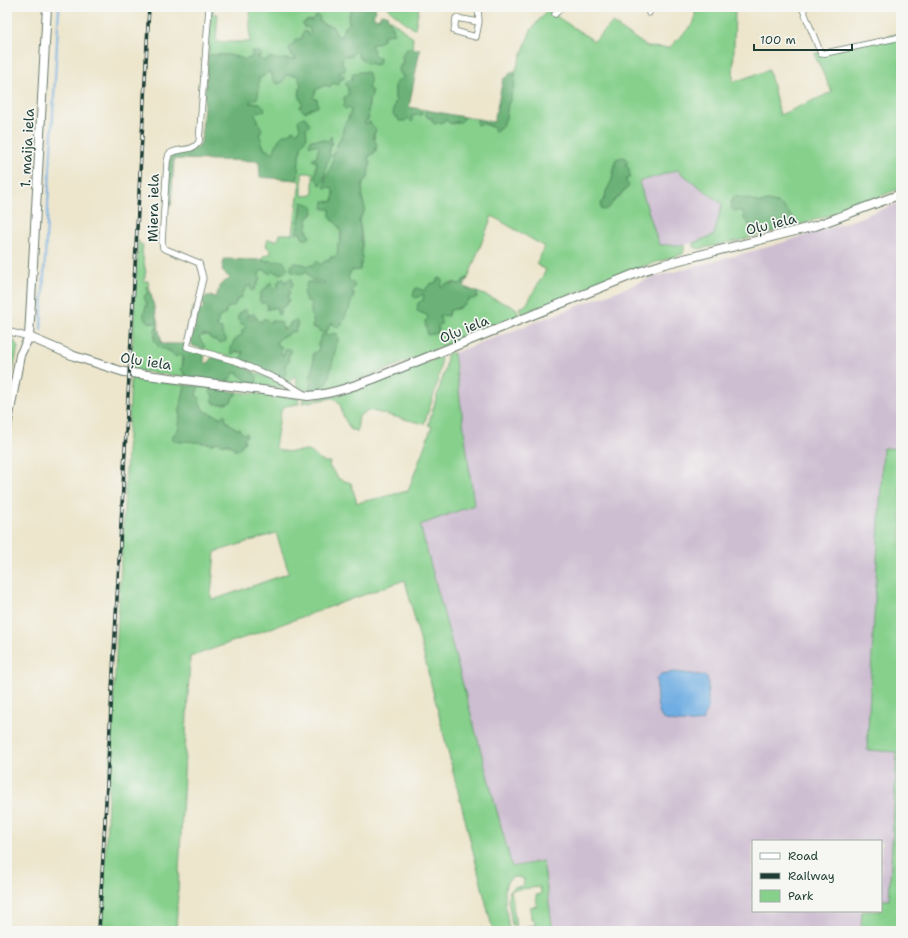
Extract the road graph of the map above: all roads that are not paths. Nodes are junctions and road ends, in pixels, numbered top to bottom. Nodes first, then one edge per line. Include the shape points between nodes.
1 (48, 7) edge
2 (209, 7) edge
3 (478, 7) edge
4 (562, 7) edge
5 (802, 7) edge
6 (555, 14) dead end
7 (479, 22) junction
8 (901, 36) edge
9 (901, 194) edge
10 (7, 331) edge
11 (28, 337) junction
12 (308, 396) junction
13 (7, 426) edge

1 - 11 street, 1. maija iela
2 - 12 street, Miera iela via 199,142 190,149 175,150 169,154 166,169 162,242 164,248 199,262 203,278 187,347 238,362 284,382
3 - 7 street
4 - 6 street
5 - 8 street via 820,54
7 - 7 street via 476,37 454,31 456,18
9 - 12 street, Oļu iela via 815,226 642,271 373,379 322,395
10 - 11 street
11 - 12 street, Oļu iela via 74,356 124,372
11 - 13 street via 20,355

